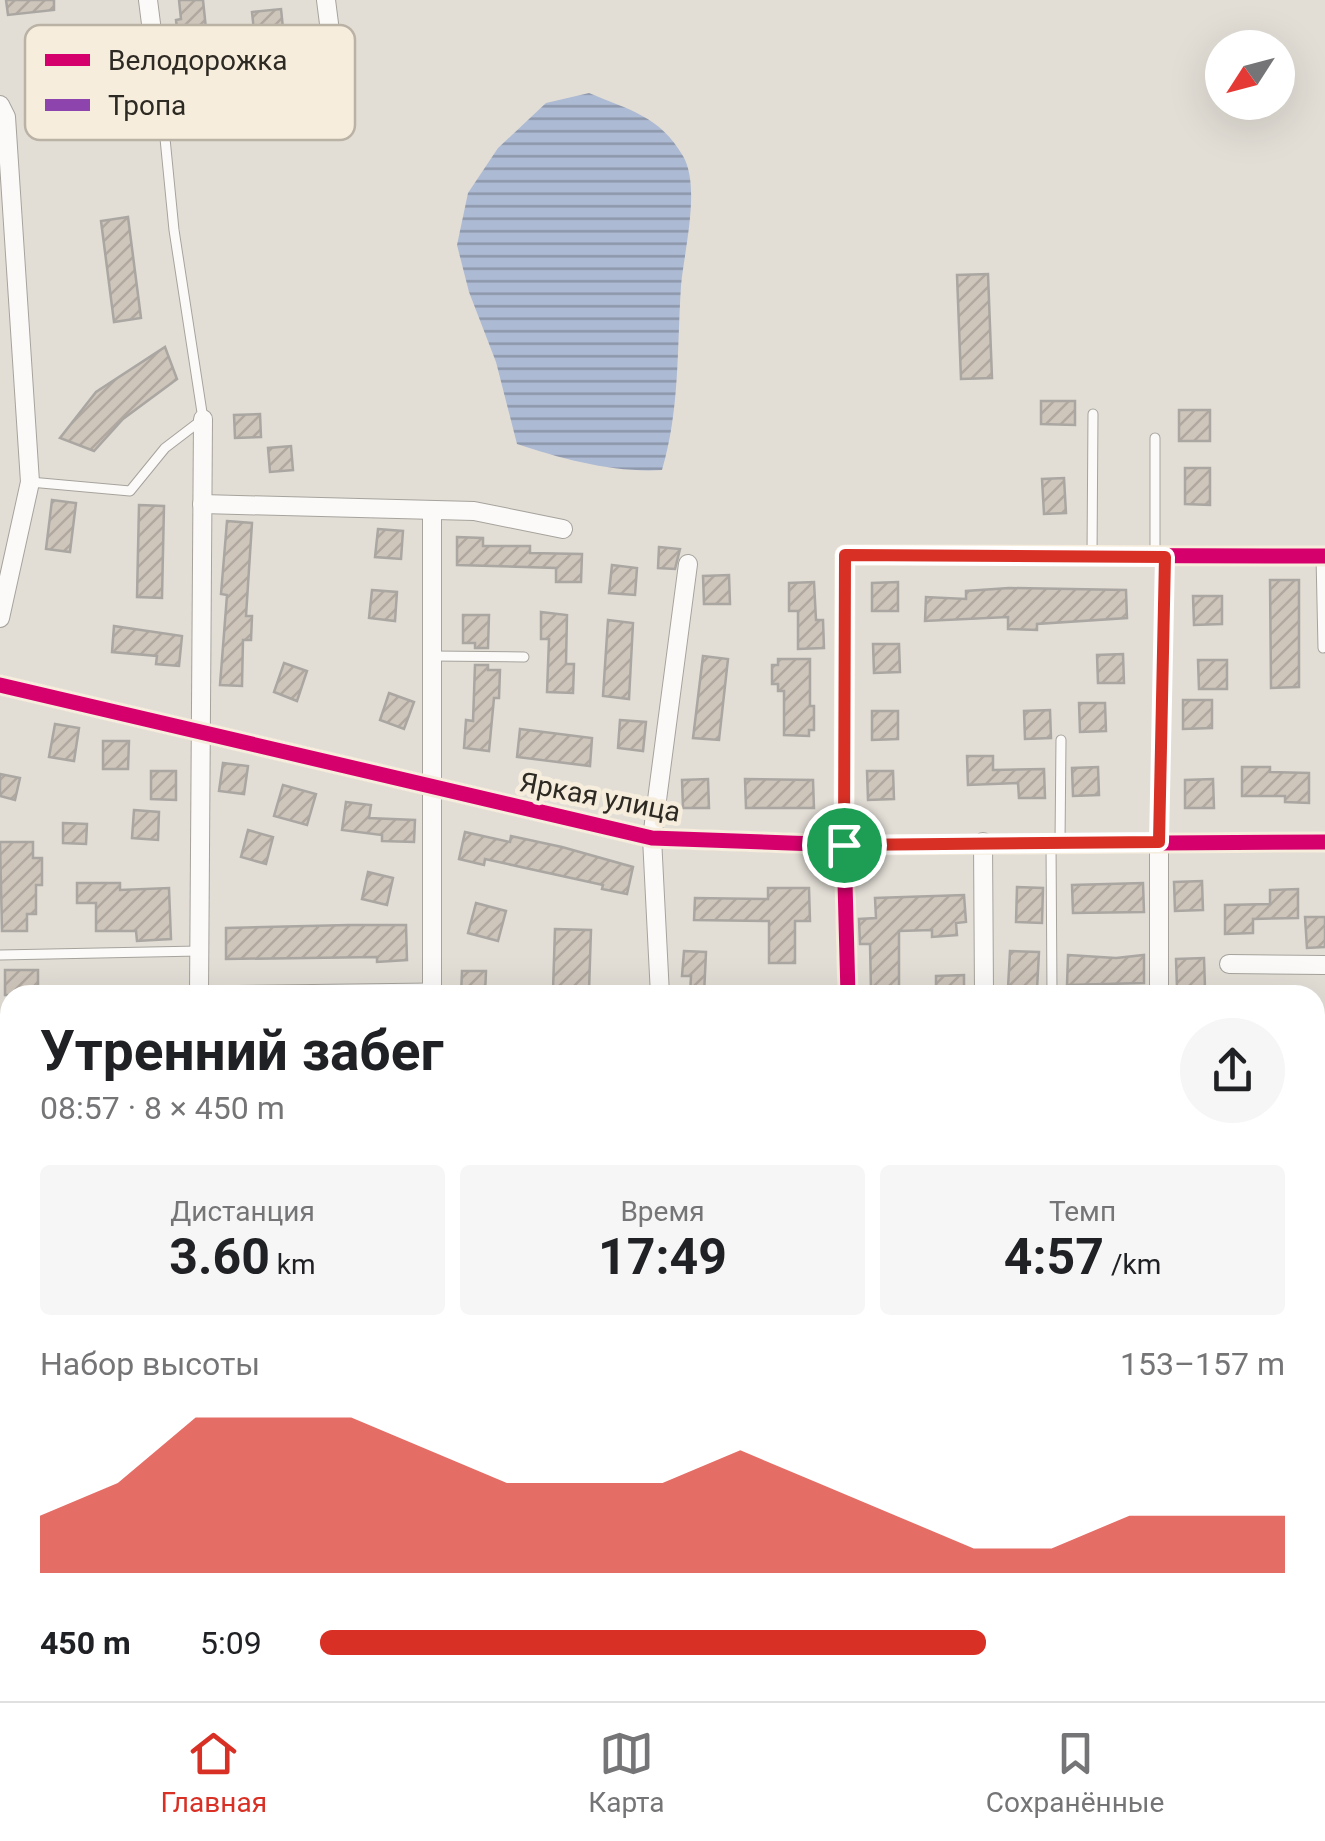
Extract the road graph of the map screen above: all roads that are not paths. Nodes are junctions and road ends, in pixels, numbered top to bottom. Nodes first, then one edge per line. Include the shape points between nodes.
1 (148, 0) edge
2 (326, 0) edge
3 (151, 25) edge
4 (329, 25) edge
5 (0, 105) edge
6 (165, 140) edge
7 (1093, 414) dead end
8 (203, 419) junction
9 (1155, 438) dead end
10 (30, 482) junction
11 (202, 504) junction
12 (432, 510) junction
13 (563, 529) dead end
14 (1092, 556) junction
15 (1323, 556) edge
16 (1160, 557) junction
17 (688, 564) dead end
18 (0, 618) edge
19 (1323, 648) edge
20 (433, 656) junction
21 (524, 656) dead end
22 (0, 685) edge
23 (199, 731) junction
24 (1061, 740) dead end
25 (434, 788) junction
26 (652, 838) junction
27 (983, 842) junction
28 (1056, 842) junction
29 (1159, 842) junction
30 (1325, 842) edge
31 (844, 845) junction
32 (199, 952) junction
33 (0, 956) edge
34 (1229, 964) dead end
35 (1325, 965) edge
36 (199, 985) edge
37 (432, 985) edge
38 (659, 985) edge
39 (848, 985) edge
40 (984, 985) edge
41 (1052, 985) edge
42 (1159, 985) edge

1 - 3 street
2 - 4 street
5 - 10 street via 6,116
6 - 8 lane
7 - 14 lane
8 - 10 lane via 165,448 130,491
8 - 11 street
9 - 16 lane
10 - 18 street
11 - 12 street
11 - 23 street
12 - 13 street via 474,511
12 - 20 street
14 - 16 street
14 - 31 street via 845,555
15 - 16 street
15 - 19 lane
16 - 29 lane
17 - 26 street
20 - 21 lane
20 - 25 street
22 - 23 street, Яркая улица
23 - 25 street, Яркая улица
23 - 32 street
24 - 28 lane
25 - 26 street, Яркая улица
25 - 37 street
26 - 31 street, Яркая улица
26 - 38 street
27 - 28 street, Яркая улица
27 - 31 street, Яркая улица
27 - 40 street
28 - 29 street, Яркая улица
28 - 41 lane
29 - 30 street, Яркая улица
29 - 42 street
31 - 39 street
32 - 33 lane
32 - 36 street
34 - 35 street

